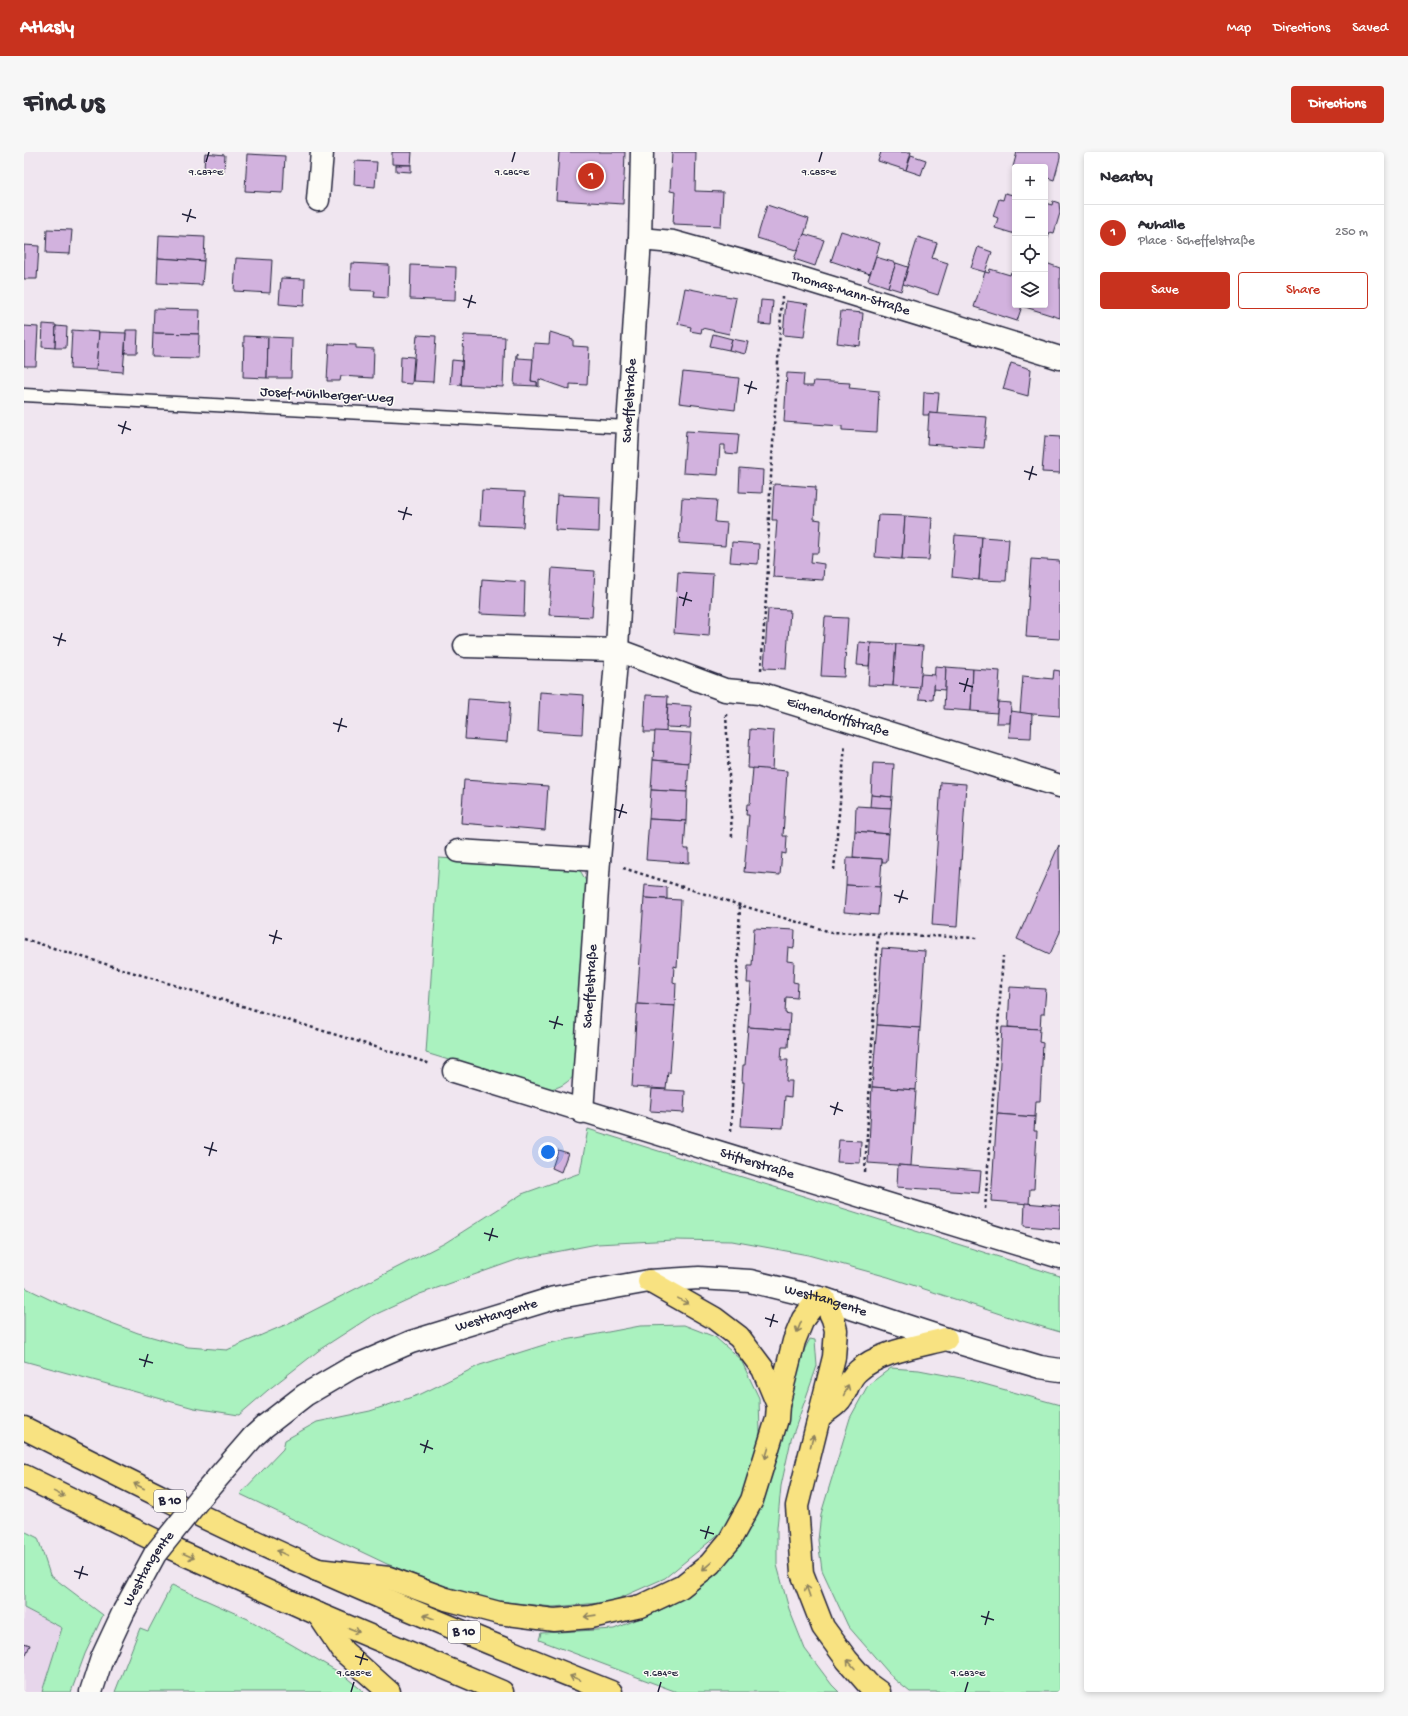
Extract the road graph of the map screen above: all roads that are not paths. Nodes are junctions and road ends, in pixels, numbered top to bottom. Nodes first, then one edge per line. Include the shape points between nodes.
1 (322, 152) edge
2 (642, 152) edge
3 (318, 200) dead end
4 (640, 239) junction
5 (1060, 358) edge
6 (24, 395) edge
7 (628, 427) junction
8 (465, 646) dead end
9 (617, 650) junction
10 (1060, 786) edge
11 (458, 851) dead end
12 (599, 860) junction
13 (454, 1071) road end
14 (582, 1112) junction
15 (1060, 1257) edge
16 (649, 1282) junction
17 (824, 1299) junction
18 (946, 1338) junction
19 (1060, 1370) edge
20 (778, 1405) junction
21 (819, 1417) junction
22 (24, 1428) edge
23 (24, 1476) edge
24 (317, 1570) junction
25 (318, 1614) junction
26 (91, 1692) edge
27 (389, 1692) edge
28 (502, 1692) edge
29 (611, 1692) edge
30 (879, 1692) edge

1 - 3 street
2 - 4 street, Scheffelstraße
4 - 5 street, Thomas-Mann-Straße via 673,242 784,273
4 - 7 street, Scheffelstraße
6 - 7 lane, Josef-Mühlberger-Weg
7 - 9 street, Scheffelstraße
8 - 9 street
9 - 10 street, Eichendorffstraße via 725,690 759,693
9 - 12 street, Scheffelstraße
11 - 12 street
12 - 14 street, Scheffelstraße
13 - 14 street, Stifterstraße
14 - 15 street, Stifterstraße
16 - 17 street, Westtangente via 699,1278 750,1281
16 -> 20 highway via 714,1318 739,1337 763,1369
16 - 26 street, Westtangente, bridge via 554,1298 411,1342 351,1368 305,1395 253,1437 155,1554 102,1658
17 - 18 street, Westtangente
17 -> 20 highway via 812,1307 802,1319
17 - 21 highway via 836,1330 834,1357
18 - 19 street, Westtangente via 1040,1367
21 -> 18 highway via 842,1398 856,1372 868,1363
20 -> 24 highway via 777,1419 752,1500 730,1540 710,1564 681,1587 641,1606 591,1617 554,1620 499,1613 446,1599 389,1578
30 -> 21 highway via 868,1684 847,1660 823,1627 802,1573 797,1506
24 -> 22 highway, B 10 via 189,1511
23 -> 25 highway via 173,1549
29 -> 24 highway, B 10
25 - 27 highway via 343,1651
25 -> 28 highway

